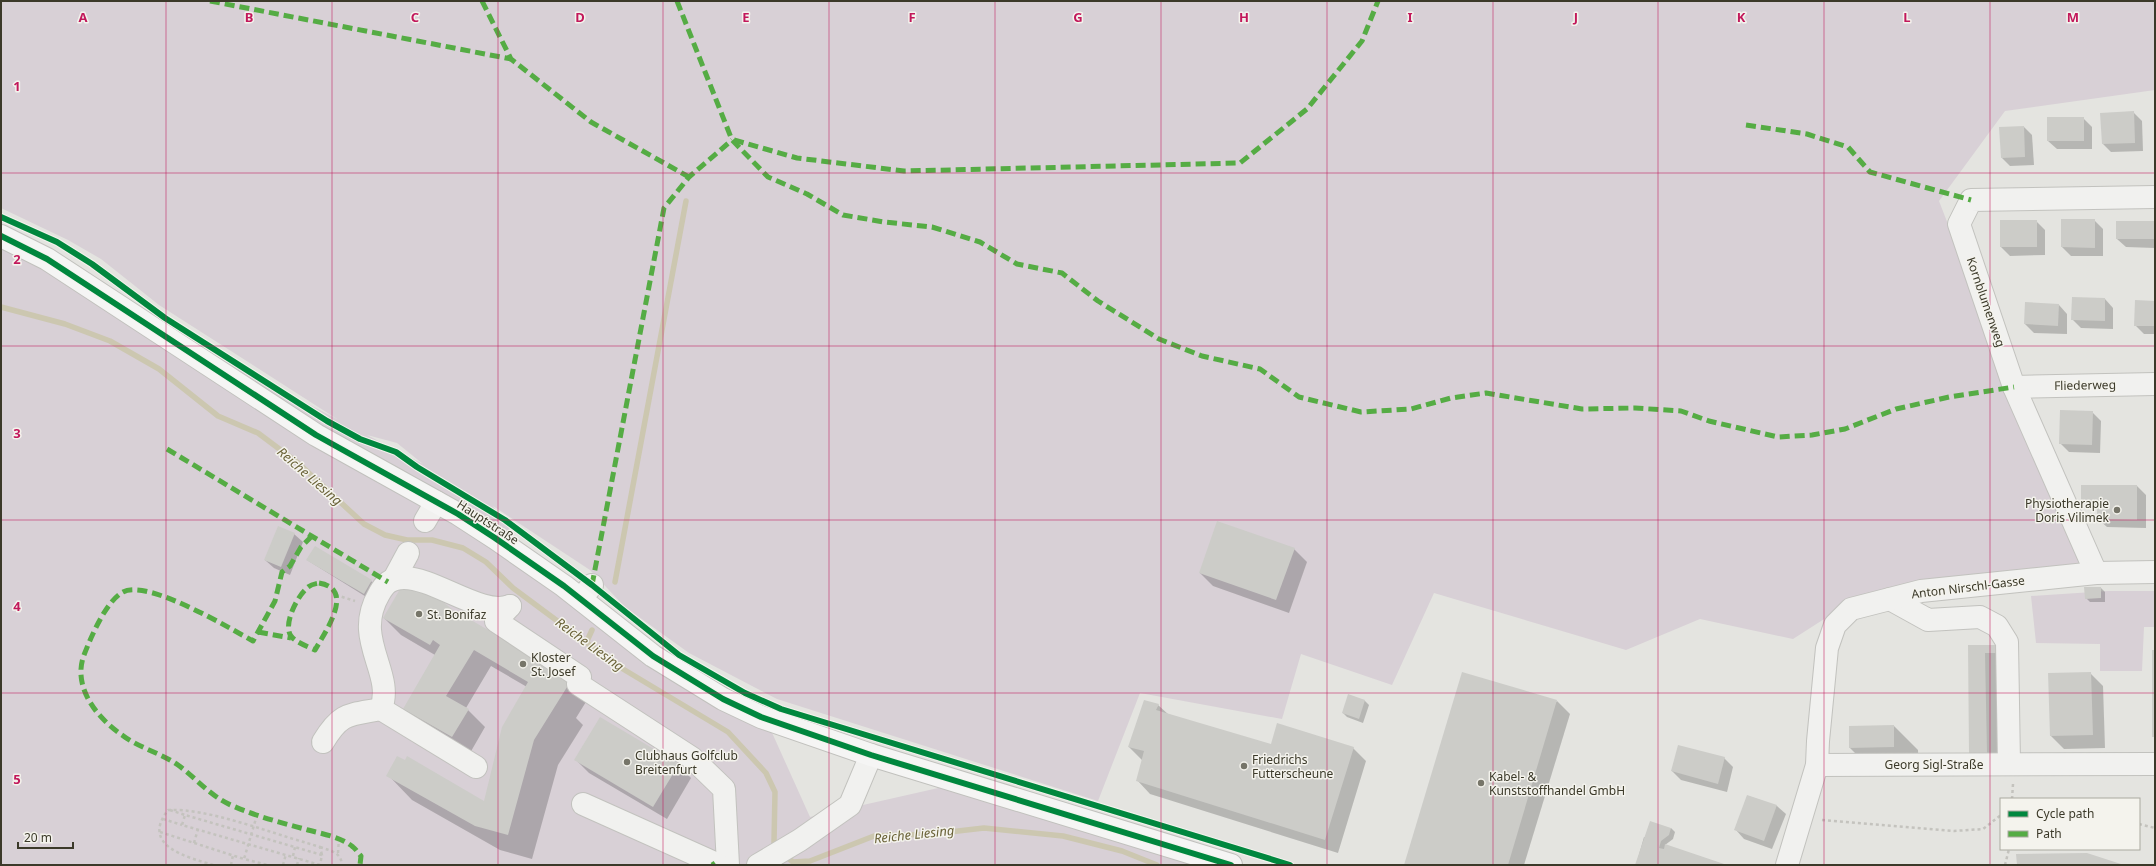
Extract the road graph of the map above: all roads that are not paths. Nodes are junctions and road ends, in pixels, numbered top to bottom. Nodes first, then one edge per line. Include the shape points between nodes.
1 (2155, 197) edge
2 (1, 236) edge
3 (2155, 384) edge
4 (2014, 387) junction
5 (436, 502) junction
6 (425, 521) dead end
7 (408, 554) dead end
8 (2155, 572) edge
9 (2096, 573) junction
10 (394, 579) junction
11 (1890, 599) junction
12 (381, 709) junction
13 (323, 742) dead end
14 (871, 755) junction
15 (2009, 764) junction
16 (2155, 764) edge
17 (1817, 765) junction
18 (476, 767) dead end
19 (583, 804) dead end
20 (719, 865) edge
21 (728, 865) edge
22 (758, 865) edge
23 (1231, 865) edge
24 (1787, 865) edge

1 - 4 street, Kornblumenweg via 1971,200 1959,224
2 - 5 main road, Hauptstraße via 47,259 316,435
3 - 4 street, Fliederweg
4 - 9 street, Kornblumenweg
5 - 6 street
5 - 14 main road, Hauptstraße via 586,592 652,656 723,699 761,717
7 - 10 street
8 - 9 street, Anton Nirschl-Gasse
9 - 11 street, Anton Nirschl-Gasse via 1921,591
10 - 12 street via 382,588 371,616 372,646 384,688
10 - 21 street via 418,580 495,608 510,606 496,620 580,677 578,684 692,758 724,788
11 - 15 street via 1928,620 1980,617 1997,626 2007,642
11 - 17 street, Anton Nirschl-Gasse via 1851,609 1835,625 1827,648
12 - 13 street via 344,716 332,726
12 - 18 street
14 - 22 street via 850,805 800,840
14 - 23 main road, Hauptstraße
15 - 16 street, Georg Sigl-Straße
15 - 17 street, Georg Sigl-Straße
17 - 24 street
19 - 20 street

